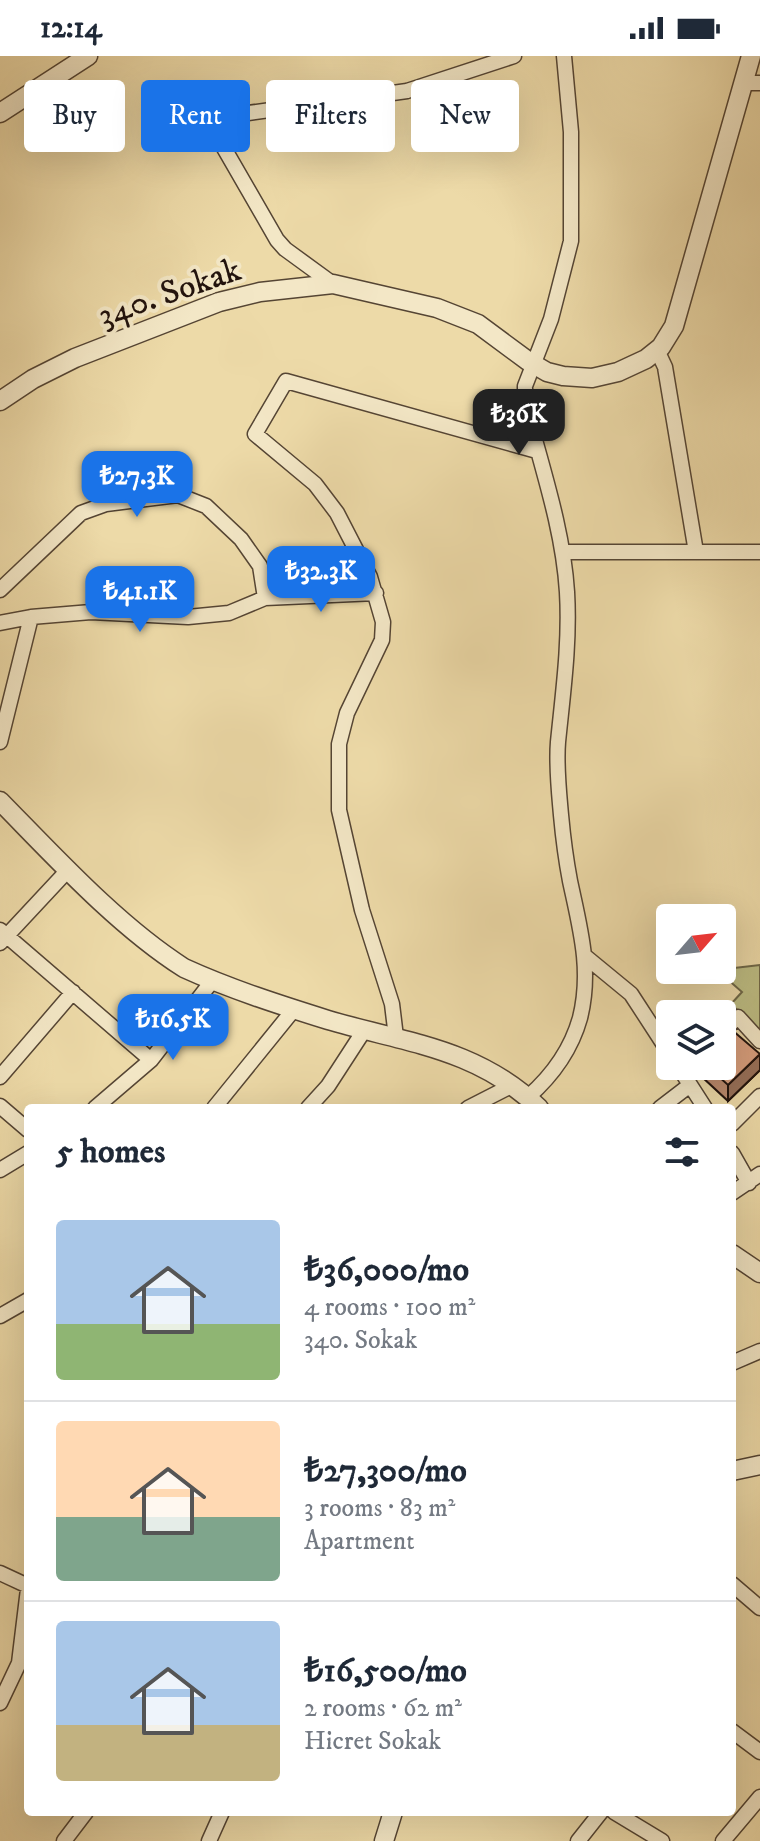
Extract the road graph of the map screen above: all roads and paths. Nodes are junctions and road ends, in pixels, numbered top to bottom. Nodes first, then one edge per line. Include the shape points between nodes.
1 (88, 56) edge
2 (514, 56) edge
3 (564, 56) edge
4 (751, 56) edge
5 (752, 83) edge
6 (0, 113) edge
7 (333, 284) junction
8 (657, 350) junction
9 (535, 366) junction
10 (0, 401) edge
11 (537, 451) junction
12 (563, 552) junction
13 (696, 552) junction
14 (760, 552) edge
15 (0, 590) edge
16 (376, 593) junction
17 (265, 598) junction
18 (31, 617) junction
19 (0, 623) edge
20 (0, 742) edge
21 (0, 801) edge
22 (69, 869) junction
23 (2, 936) edge
24 (586, 957) junction
25 (213, 980) junction
26 (73, 992) junction
27 (295, 1008) junction
28 (736, 1019) edge
29 (365, 1029) junction
30 (656, 1032) edge
31 (396, 1037) junction
32 (760, 1041) edge
33 (151, 1060) junction
34 (0, 1077) edge
35 (687, 1080) edge
36 (690, 1085) junction
37 (760, 1096) edge
38 (527, 1097) edge
39 (100, 1104) edge
40 (217, 1104) edge
41 (312, 1104) edge
42 (489, 1104) edge
43 (665, 1104) edge
44 (702, 1104) edge
45 (0, 1106) edge
46 (736, 1120) edge
47 (24, 1127) edge
48 (24, 1155) edge
49 (736, 1158) edge
50 (0, 1170) edge
51 (754, 1178) edge
52 (736, 1190) edge
53 (736, 1261) edge
54 (760, 1273) edge
55 (24, 1302) edge
56 (0, 1316) edge
57 (760, 1351) edge
58 (736, 1361) edge
59 (760, 1465) edge
60 (736, 1470) edge
61 (0, 1573) edge
62 (24, 1586) edge
63 (736, 1587) edge
64 (760, 1608) edge
65 (24, 1621) edge
66 (0, 1703) edge
67 (736, 1734) edge
68 (760, 1752) edge
69 (760, 1797) edge
70 (83, 1816) edge
71 (220, 1816) edge
72 (392, 1816) edge
73 (598, 1816) edge
74 (621, 1816) edge
75 (64, 1841) edge
76 (209, 1841) edge
77 (384, 1841) edge
78 (578, 1841) edge
79 (662, 1841) edge
80 (723, 1841) edge

1 - 6 street
2 - 7 street via 407,91 209,122 277,240
3 - 9 street via 571,132 571,241
4 - 5 street, 340. Sokak
5 - 8 street, 340. Sokak via 674,326
7 - 9 street, 340. Sokak via 437,308 478,324
7 - 10 street, 340. Sokak via 219,302 75,358
8 - 9 street, 340. Sokak via 618,372 592,378 563,376
8 - 13 street via 665,367
9 - 11 street via 525,386 525,403
11 - 12 street
11 - 16 street via 286,381 255,434 315,484 360,554
12 - 13 street
12 - 24 street via 567,671 558,745 561,801
13 - 14 street
15 - 17 street via 81,513 106,504 178,495 206,506 241,539 260,566
16 - 17 street
16 - 31 street via 382,640 347,713 339,744 339,810 362,910 392,1004
17 - 18 street via 229,613 188,617 91,612
18 - 19 street
18 - 20 street
21 - 22 street
22 - 23 street
22 - 25 street via 164,955
23 - 26 street
24 - 30 street via 631,994
24 - 38 street via 580,1018 567,1053
25 - 27 street
25 - 33 street
26 - 33 street
26 - 34 street
27 - 29 street
27 - 40 street
28 - 32 street
29 - 31 street
29 - 41 street
31 - 38 street via 468,1059
33 - 39 street
35 - 36 street
36 - 43 street
36 - 44 street
37 - 46 street
38 - 42 street
45 - 47 street
48 - 50 street
49 - 51 street
51 - 52 street
53 - 54 street
55 - 56 street
57 - 58 street
59 - 60 street
61 - 62 street
63 - 64 street
65 - 66 street via 19,1663
67 - 68 street
69 - 80 street
70 - 75 street
71 - 76 street
72 - 77 street
73 - 78 street
74 - 79 street

